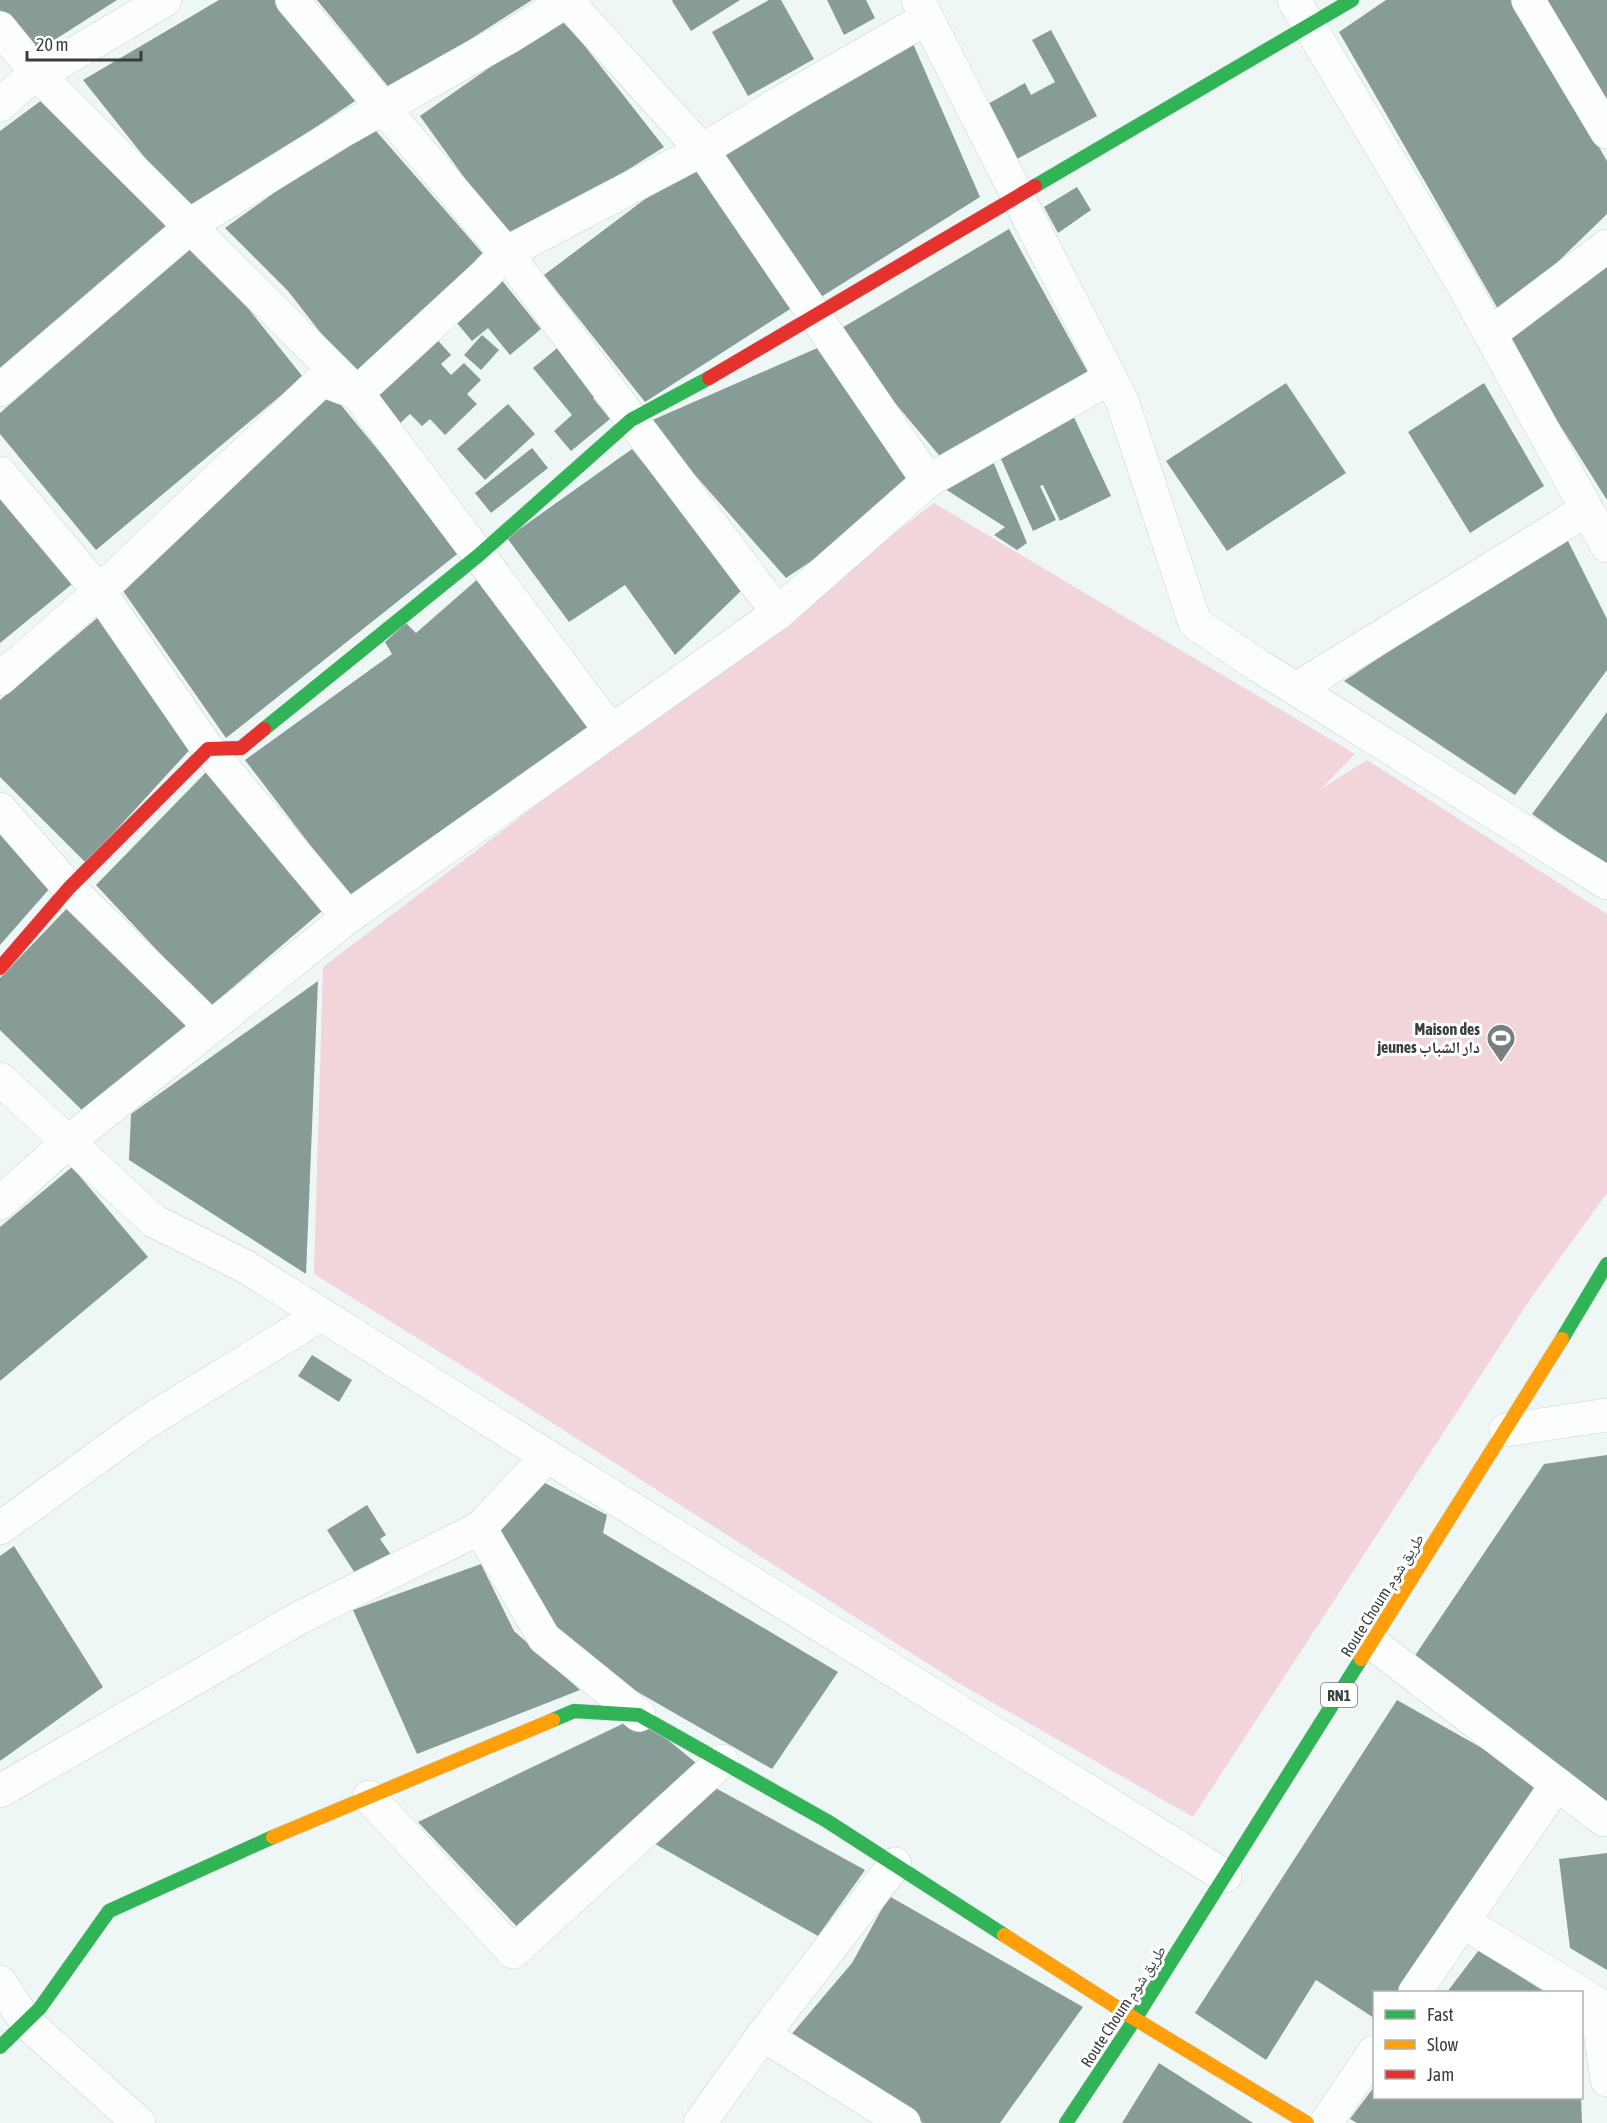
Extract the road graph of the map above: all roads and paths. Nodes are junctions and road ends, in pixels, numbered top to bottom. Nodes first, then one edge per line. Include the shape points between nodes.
1 (165, 0) edge
2 (291, 0) edge
3 (567, 0) edge
4 (1352, 0) edge
5 (1528, 0) edge
6 (922, 9) edge
7 (1302, 13) edge
8 (0, 28) edge
9 (38, 75) junction
10 (0, 105) edge
11 (382, 108) junction
12 (1607, 132) edge
13 (702, 150) junction
14 (1018, 197) junction
15 (190, 227) junction
16 (1607, 246) edge
17 (506, 253) junction
18 (814, 316) junction
19 (1490, 334) junction
20 (1110, 378) junction
21 (0, 390) edge
22 (357, 393) junction
23 (631, 420) junction
24 (0, 473) edge
25 (928, 481) junction
26 (1586, 510) junction
27 (1607, 546) edge
28 (479, 555) junction
29 (99, 591) junction
30 (778, 613) junction
31 (0, 679) edge
32 (1296, 689) junction
33 (611, 731) junction
34 (208, 749) junction
35 (0, 809) edge
36 (1607, 884) edge
37 (69, 888) junction
38 (348, 917) junction
39 (0, 968) edge
40 (211, 1027) junction
41 (0, 1079) edge
42 (68, 1142) junction
43 (0, 1203) edge
44 (1607, 1264) edge
45 (321, 1315) junction
46 (1607, 1415) edge
47 (1506, 1430) junction
48 (547, 1456) junction
49 (0, 1528) edge
50 (480, 1528) junction
51 (1371, 1643) junction
52 (639, 1715) junction
53 (722, 1761) junction
54 (1557, 1785) junction
55 (0, 1791) edge
56 (369, 1797) junction
57 (1607, 1820) edge
58 (895, 1864) junction
59 (1225, 1876) junction
60 (1463, 1922) junction
61 (0, 1982) edge
62 (1416, 1991) edge
63 (1577, 1991) edge
64 (1583, 1995) edge
65 (1134, 2019) junction
66 (26, 2022) junction
67 (763, 2035) junction
68 (0, 2047) edge
69 (1373, 2053) edge
70 (1607, 2080) edge
71 (139, 2123) edge
72 (700, 2123) edge
73 (904, 2123) edge
74 (1065, 2123) edge
75 (1307, 2123) edge
76 (1326, 2123) edge

1 - 9 street
2 - 11 street
3 - 11 street
3 - 13 street
4 - 7 main road
5 - 12 street
6 - 13 street
6 - 14 street
7 - 14 main road
7 - 19 street
8 - 9 street
9 - 10 street
9 - 15 street
11 - 15 street
11 - 17 street
13 - 17 street
13 - 18 street
14 - 18 main road
14 - 20 street
15 - 21 street
15 - 22 street
16 - 19 street
17 - 22 street
17 - 23 street
18 - 23 main road
18 - 25 street
19 - 26 street
20 - 25 street
20 - 32 street via 1122,401 1195,623
22 - 28 street
22 - 29 street via 322,380
23 - 28 main road
23 - 30 street
24 - 29 street
25 - 30 street
26 - 27 street
26 - 32 street
28 - 33 street
28 - 34 main road via 242,748
29 - 31 street
29 - 34 street
30 - 33 street
32 - 36 street
33 - 38 street
34 - 37 main road
34 - 38 street
35 - 37 street
37 - 39 main road
37 - 40 street
38 - 40 street
40 - 42 street
41 - 42 street
42 - 43 street
42 - 45 street via 154,1221 246,1267
44 - 47 main road, Route Choum طريق شوم / RN1
45 - 48 street
45 - 49 street via 145,1423
46 - 47 street
47 - 51 main road, Route Choum طريق شوم / RN1
48 - 50 street
48 - 59 street
50 - 52 street via 544,1638
50 - 55 street via 301,1617
51 - 54 street
51 - 59 main road, Route Choum طريق شوم / RN1
52 - 53 main road
52 - 56 main road via 573,1711
53 - 56 street via 513,1952
53 - 58 main road
54 - 57 street
54 - 60 street
56 - 66 main road via 109,1911
58 - 65 main road
58 - 67 street
59 - 65 main road, Route Choum طريق شوم / RN1
60 - 62 street
60 - 63 street
61 - 66 street
64 - 70 street via 1596,2003
65 - 74 main road, Route Choum طريق شوم / RN1
65 - 75 main road
66 - 68 main road
66 - 71 street
67 - 72 street
67 - 73 street
69 - 76 street

